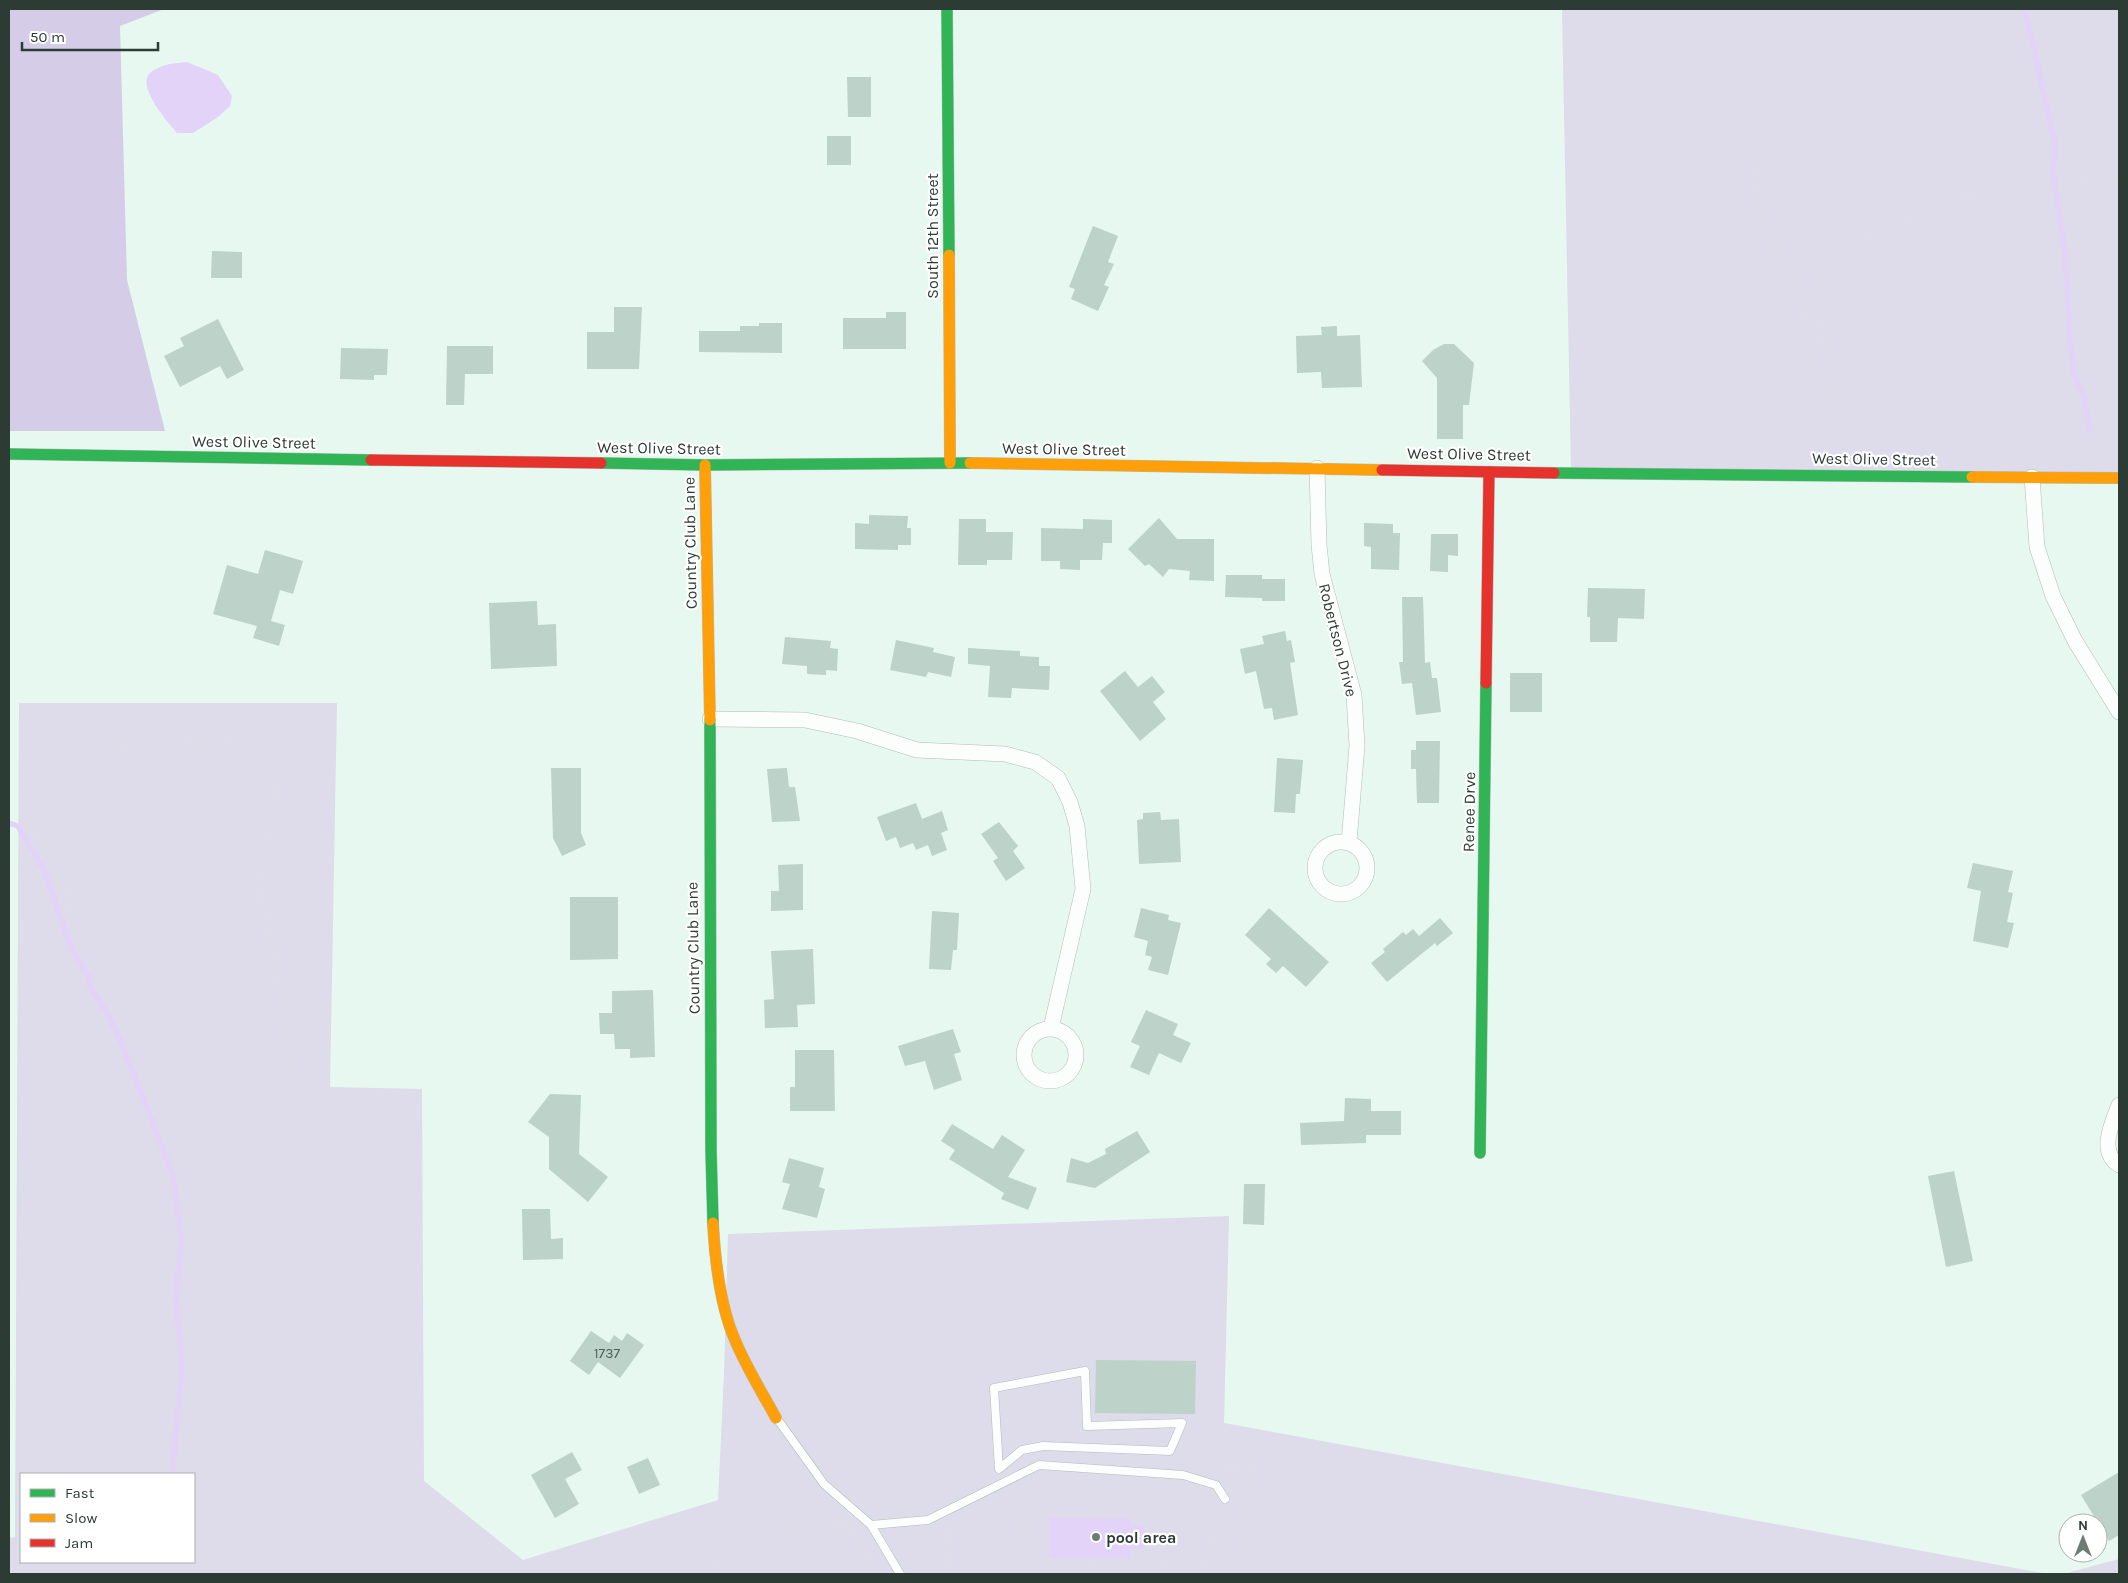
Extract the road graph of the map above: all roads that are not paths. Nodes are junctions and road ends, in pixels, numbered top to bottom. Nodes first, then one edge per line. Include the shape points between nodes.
1 (947, 9) edge
2 (9, 454) edge
3 (950, 463) junction
4 (705, 465) junction
5 (1317, 468) junction
6 (1489, 472) junction
7 (2032, 477) junction
8 (2119, 478) edge
9 (2119, 712) edge
10 (710, 719) junction
11 (1349, 842) dead end
12 (1051, 1028) dead end
13 (2119, 1104) edge
14 (1480, 1153) dead end
15 (2119, 1165) edge
16 (776, 1418) joint
17 (1174, 1442) joint
18 (1225, 1499) dead end
19 (870, 1524) junction
20 (900, 1574) edge

1 - 3 street, South 12th Street
2 - 4 street, West Olive Street
3 - 4 street, West Olive Street
3 - 5 street, West Olive Street
4 - 10 street, Country Club Lane
5 - 6 street, West Olive Street
5 - 11 street, Robertson Drive via 1322,574 1354,695 1357,746
6 - 7 street, West Olive Street
6 - 14 street, Renee Drve
7 - 8 street, West Olive Street
7 - 9 street via 2037,547 2052,596 2075,641
10 - 12 street via 806,720 858,731 917,750 1005,754 1034,762 1058,778 1077,826 1083,889
10 - 16 street, Country Club Lane via 711,1151 715,1254 735,1341
13 - 15 street via 2107,1149
16 - 19 lane via 824,1484
17 - 17 lane via 1170,1451 1036,1447 1022,1450 999,1469 994,1388 1085,1370 1087,1426 1182,1423
18 - 19 lane via 1216,1485 1183,1475 1040,1465 928,1520
19 - 20 lane

